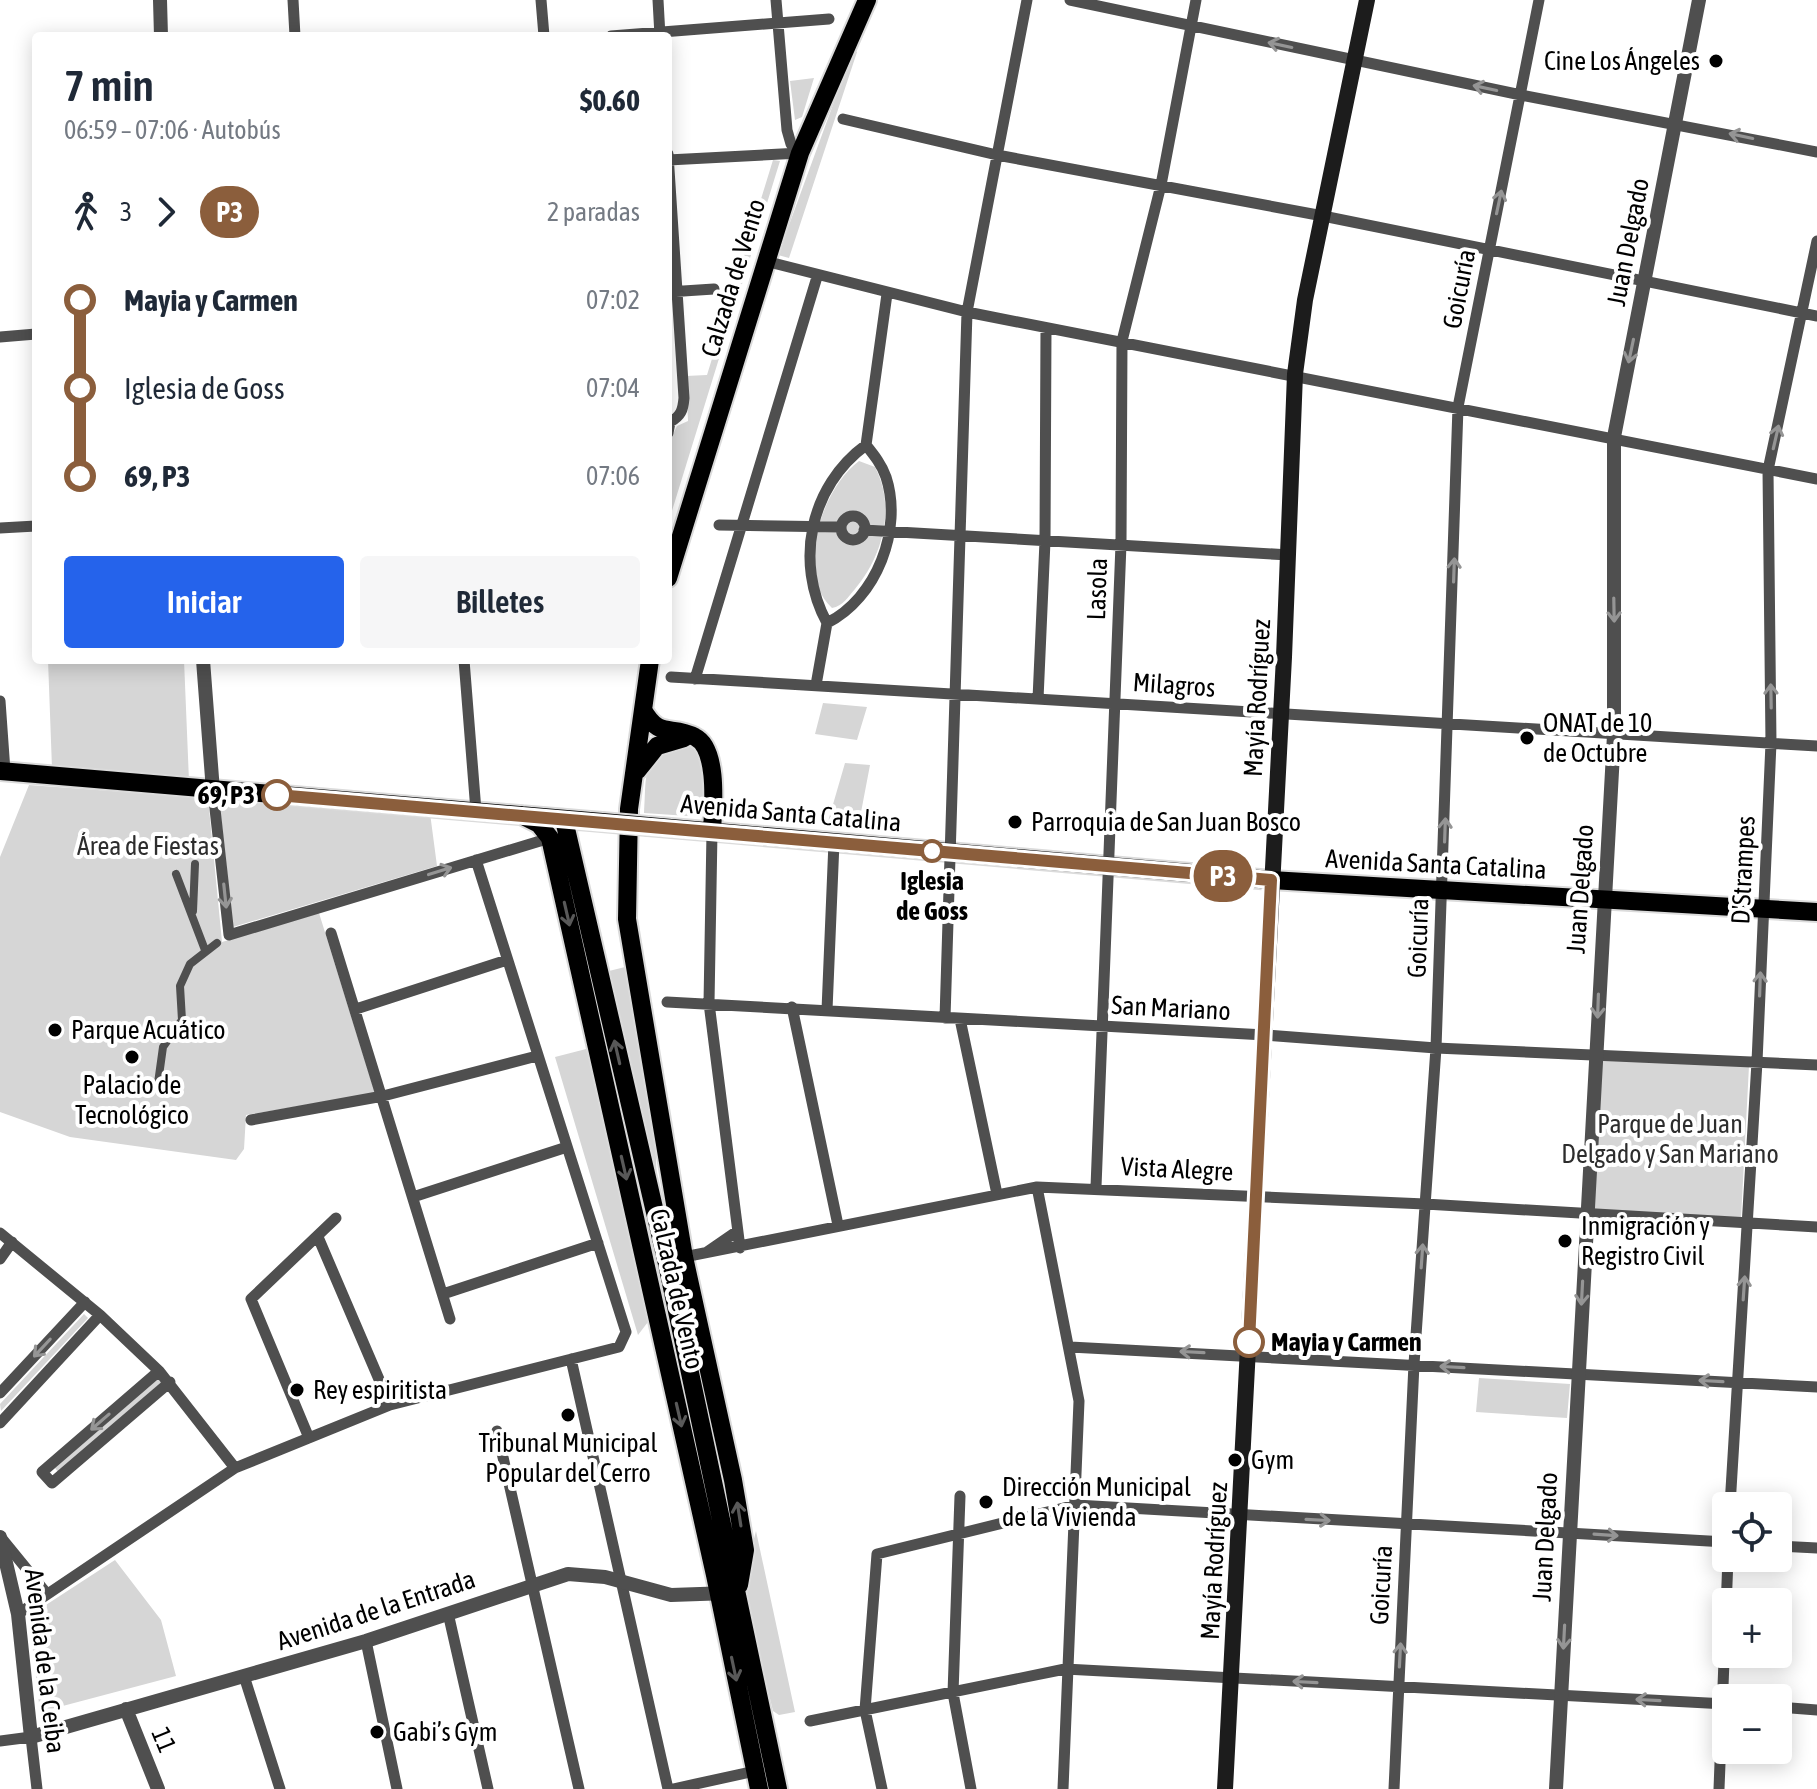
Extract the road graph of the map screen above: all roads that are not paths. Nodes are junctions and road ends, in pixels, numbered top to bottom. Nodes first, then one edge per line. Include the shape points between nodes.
1 (160, 0) edge
2 (293, 0) edge
3 (541, 0) edge
4 (658, 0) edge
5 (776, 0) edge
6 (867, 0) edge
7 (1027, 0) edge
8 (1070, 0) edge
9 (1196, 0) edge
10 (1367, 0) edge
11 (1539, 0) edge
12 (1699, 0) edge
13 (829, 19) dead end
14 (778, 24) junction
15 (1191, 27) junction
16 (161, 32) edge
17 (295, 32) edge
18 (544, 32) edge
19 (660, 32) edge
20 (672, 33) edge
21 (1356, 61) junction
22 (1521, 95) junction
23 (843, 119) dead end
24 (1674, 122) junction
25 (1817, 152) edge
26 (800, 153) junction
27 (997, 155) junction
28 (672, 158) edge
29 (1161, 185) junction
30 (1323, 216) junction
31 (1817, 241) edge
32 (1489, 251) junction
33 (765, 261) junction
34 (817, 277) junction
35 (1645, 280) junction
36 (714, 289) dead end
37 (672, 292) edge
38 (887, 294) junction
39 (967, 312) junction
40 (1803, 313) junction
41 (1817, 316) edge
42 (1046, 328) junction
43 (32, 334) edge
44 (0, 337) edge
45 (1122, 341) junction
46 (1295, 374) junction
47 (1458, 407) junction
48 (672, 423) edge
49 (1614, 437) junction
50 (866, 445) junction
51 (1768, 470) junction
52 (1817, 479) edge
53 (740, 524) junction
54 (719, 525) dead end
55 (32, 526) edge
56 (813, 526) junction
57 (0, 528) edge
58 (889, 530) junction
59 (961, 535) junction
60 (1045, 541) junction
61 (1121, 544) junction
62 (1289, 555) junction
63 (672, 565) edge
64 (827, 623) junction
65 (203, 664) edge
66 (464, 664) edge
67 (649, 664) edge
68 (671, 677) dead end
69 (695, 679) junction
70 (816, 685) junction
71 (956, 696) junction
72 (1038, 699) junction
73 (0, 701) edge
74 (1116, 703) junction
75 (643, 710) junction
76 (1281, 713) junction
77 (1449, 725) junction
78 (1614, 735) junction
79 (1771, 743) junction
80 (1817, 746) edge
81 (708, 756) junction
82 (3, 771) edge
83 (633, 778) junction
84 (213, 791) junction
85 (476, 811) junction
86 (521, 815) junction
87 (564, 820) junction
88 (712, 832) junction
89 (550, 838) junction
90 (834, 842) junction
91 (951, 853) junction
92 (476, 860) junction
93 (195, 864) dead end
94 (1108, 866) junction
95 (176, 874) dead end
96 (1271, 880) junction
97 (1442, 890) junction
98 (1603, 900) junction
99 (1762, 909) junction
100 (1817, 912) edge
101 (192, 918) junction
102 (331, 933) dead end
103 (217, 943) dead end
104 (205, 950) junction
105 (507, 960) junction
106 (667, 1002) dead end
107 (709, 1003) junction
108 (792, 1007) junction
109 (356, 1009) junction
110 (827, 1010) junction
111 (945, 1018) junction
112 (960, 1019) junction
113 (182, 1020) junction
114 (193, 1022) dead end
115 (1103, 1026) junction
116 (1265, 1035) junction
117 (1436, 1048) junction
118 (1596, 1053) junction
119 (537, 1056) junction
120 (1757, 1062) junction
121 (1817, 1065) edge
122 (158, 1083) dead end
123 (383, 1096) junction
124 (251, 1120) dead end
125 (567, 1147) junction
126 (1037, 1187) junction
127 (1096, 1187) junction
128 (997, 1194) junction
129 (1257, 1196) junction
130 (413, 1197) junction
131 (1425, 1204) junction
132 (1587, 1215) junction
133 (336, 1218) dead end
134 (838, 1225) junction
135 (1748, 1226) junction
136 (1817, 1227) edge
137 (736, 1232) junction
138 (0, 1233) edge
139 (318, 1237) junction
140 (12, 1242) junction
141 (598, 1243) junction
142 (740, 1248) junction
143 (0, 1259) edge
144 (685, 1259) junction
145 (443, 1294) junction
146 (85, 1302) junction
147 (100, 1315) junction
148 (450, 1319) dead end
149 (660, 1328) junction
150 (1070, 1347) junction
151 (1249, 1355) junction
152 (571, 1359) junction
153 (1414, 1364) junction
154 (159, 1371) junction
155 (1578, 1374) junction
156 (170, 1382) junction
157 (1737, 1382) junction
158 (1817, 1387) edge
159 (0, 1393) edge
160 (390, 1405) junction
161 (0, 1423) edge
162 (497, 1431) dead end
163 (309, 1438) junction
164 (235, 1468) junction
165 (1731, 1492) edge
166 (960, 1496) dead end
167 (1076, 1505) junction
168 (1240, 1516) junction
169 (1406, 1524) junction
170 (958, 1531) junction
171 (1569, 1533) junction
172 (1, 1539) edge
173 (1712, 1541) edge
174 (1792, 1547) edge
175 (1817, 1548) edge
176 (1728, 1572) edge
177 (622, 1582) junction
178 (534, 1585) junction
179 (728, 1593) junction
180 (47, 1594) junction
181 (8, 1596) edge
182 (448, 1613) junction
183 (18, 1614) junction
184 (366, 1641) junction
185 (1065, 1669) junction
186 (244, 1676) junction
187 (1231, 1678) junction
188 (1724, 1684) edge
189 (1398, 1687) junction
190 (953, 1693) junction
191 (1561, 1695) junction
192 (1712, 1703) edge
193 (1792, 1708) edge
194 (126, 1709) junction
195 (865, 1710) junction
196 (1817, 1710) edge
197 (810, 1721) dead end
198 (31, 1737) junction
199 (0, 1741) edge
200 (1720, 1764) edge
201 (757, 1780) edge
202 (37, 1789) edge
203 (158, 1789) edge
204 (280, 1789) edge
205 (397, 1789) edge
206 (488, 1789) edge
207 (579, 1789) edge
208 (671, 1789) edge
209 (778, 1789) edge
210 (882, 1789) edge
211 (971, 1789) edge
212 (1063, 1789) edge
213 (1225, 1789) edge
214 (1394, 1789) edge
215 (1556, 1789) edge
216 (1719, 1789) edge

1 - 16 street
2 - 17 street
3 - 18 street
4 - 19 street
5 - 14 street
6 - 26 main road, Calzada de Vento
7 - 27 street
8 - 15 street
9 - 15 street, Lasola
10 - 21 main road, Mayía Rodríguez
11 - 22 street, Goicuría
12 - 24 street, Juan Delgado
13 - 14 street
14 - 20 street
14 - 26 street via 787,130
21 -> 15 street
15 - 29 street, Lasola
22 -> 21 street
21 - 30 main road, Mayía Rodríguez
22 - 24 street
32 -> 22 street, Goicuría
23 - 27 street
25 -> 24 street
24 - 35 street, Juan Delgado
26 - 28 street
26 - 33 main road, Calzada de Vento
27 - 29 street
27 - 39 street
29 - 30 street
29 - 45 street, Lasola
30 - 32 street
30 - 46 main road, Mayía Rodríguez
31 - 40 street, D'Strampes
32 - 35 street
32 - 47 street, Goicuría
33 - 34 street
33 - 63 main road, Calzada de Vento
34 - 38 street
34 - 53 street
35 - 40 street
35 -> 49 street, Juan Delgado
36 - 37 street
37 - 48 street via 683,408
38 - 39 street
38 - 50 street
39 - 42 street
39 - 59 street
40 - 41 street
51 -> 40 street, D'Strampes
42 - 45 street
42 - 60 street
43 - 44 street
45 - 46 street
45 - 61 street, Lasola
46 - 47 street
46 - 62 main road, Mayía Rodríguez
47 - 49 street
77 -> 47 street, Goicuría
49 - 51 street
49 -> 78 street, Juan Delgado
50 - 56 street via 835,473
50 - 58 street via 882,466 889,488
51 - 52 street
79 -> 51 street, D'Strampes
53 - 54 street
53 - 56 street
53 - 69 street
55 - 57 street
56 - 58 street via 841,527 852,540 864,530
56 - 64 street via 809,575
58 - 59 street
58 - 64 street via 871,579 848,608
59 - 60 street
59 - 71 street
60 - 61 street
60 - 72 street
61 - 62 street
61 - 74 street, Lasola
62 - 76 main road, Mayía Rodríguez
64 - 70 street
65 - 84 street
66 - 85 street
67 - 75 main road, Calzada de Vento
68 - 69 street, Milagros
69 - 70 street, Milagros
70 - 71 street, Milagros
71 - 72 street, Milagros
71 - 91 street
72 - 74 street, Milagros
73 - 82 street
74 - 76 street, Milagros
74 - 94 street, Lasola
75 - 81 main road via 658,729 695,737
75 - 83 main road, Calzada de Vento
76 - 77 street, Milagros
76 - 96 main road, Mayía Rodríguez
77 - 78 street, Milagros
97 -> 77 street, Goicuría
78 - 79 street, Milagros
78 - 98 street, Juan Delgado
79 - 80 street, Milagros
79 - 99 street, D'Strampes
81 - 83 main road via 691,739 666,741 649,752
81 - 88 main road
82 - 84 main road, Avenida Santa Catalina
83 - 144 main road, Calzada de Vento via 627,919
84 - 85 main road, Avenida Santa Catalina
84 -> 92 street via 229,935
85 - 86 main road, Avenida Santa Catalina
86 - 87 main road, Avenida Santa Catalina
86 - 89 main road via 539,824
87 - 88 main road, Avenida Santa Catalina, bridge
87 - 89 main road
144 -> 87 main road, Calzada de Vento
88 - 90 main road, Avenida Santa Catalina
88 - 107 street
89 - 92 street
89 -> 149 main road, Calzada de Vento
90 - 91 main road, Avenida Santa Catalina
90 - 110 street
91 - 94 main road, Avenida Santa Catalina
91 - 111 street
92 - 105 street
93 - 101 street
94 - 96 main road, Avenida Santa Catalina
94 - 115 street, Lasola
95 - 101 street
96 - 97 main road, Avenida Santa Catalina
96 - 116 main road, Mayía Rodríguez
97 - 98 main road, Avenida Santa Catalina
97 - 117 street, Goicuría
98 - 99 main road, Avenida Santa Catalina
98 -> 118 street, Juan Delgado
99 - 100 main road, Avenida Santa Catalina
120 -> 99 street, D'Strampes
101 - 104 street
102 - 109 street
103 - 104 street
104 - 113 street via 190,964 180,986
105 - 109 street
105 - 119 street
106 - 107 street, San Mariano
107 - 108 street, San Mariano
107 - 137 street
108 - 110 street, San Mariano
108 - 134 street
109 - 123 street
110 - 111 street, San Mariano
111 - 112 street, San Mariano
112 - 115 street, San Mariano
112 - 128 street
113 - 114 street
113 - 122 street via 163,1047
115 - 116 street, San Mariano
115 - 127 street, Lasola
116 - 117 street, San Mariano
116 - 129 main road, Mayía Rodríguez
117 - 118 street, San Mariano
117 - 131 street, Goicuría
118 - 120 street, San Mariano
118 - 132 street, Juan Delgado
119 - 123 street
119 - 125 street
120 - 121 street, San Mariano
120 - 135 street, D'Strampes
123 - 124 street
123 - 130 street
125 - 130 street
125 - 141 street
126 - 127 street, Vista Alegre
126 - 128 street, Vista Alegre
126 - 150 street
127 - 129 street, Vista Alegre
128 - 134 street, Vista Alegre
129 - 131 street, Vista Alegre
129 - 151 main road, Mayía Rodríguez
130 - 145 street
131 - 132 street, Vista Alegre
153 -> 131 street, Goicuría
132 - 135 street, Vista Alegre
132 -> 155 street, Juan Delgado
133 - 139 street
134 - 142 street, Vista Alegre
135 - 136 street, Vista Alegre
157 -> 135 street, D'Strampes
137 - 142 street
137 - 144 street
138 - 140 street
139 - 160 street
139 - 163 street via 251,1299
140 - 143 street
140 - 146 street
141 - 145 street
141 - 152 street via 626,1332 619,1347
142 - 144 street, Vista Alegre
144 - 149 main road
179 -> 144 main road, Calzada de Vento via 745,1550
145 - 148 street
146 - 147 street
146 -> 159 street
147 - 154 street
147 - 161 street
149 -> 179 main road, Calzada de Vento
151 -> 150 street
150 - 167 street via 1079,1401
151 - 153 street
151 - 168 main road, Mayía Rodríguez
152 - 160 street
152 - 177 street
155 -> 153 street
153 - 169 street, Goicuría
154 - 156 street
154 -> 156 street via 42,1472 52,1483
157 -> 155 street
155 - 171 street, Juan Delgado
156 - 164 street
157 - 158 street
157 - 165 street, D'Strampes
160 - 163 street
162 - 178 street
163 - 164 street
164 - 180 street
166 - 170 street
167 - 168 street
167 - 170 street
167 - 185 street
168 -> 169 street
168 - 187 main road, Mayía Rodríguez
169 - 171 street
189 -> 169 street, Goicuría
170 - 190 street
170 - 195 street via 877,1554
171 -> 173 street
171 -> 191 street, Juan Delgado
172 - 180 street, Avenida de la Ceiba
172 - 181 street, Avenida de la Ceiba
174 - 175 street
176 - 188 street
177 - 178 street, Avenida de la Entrada via 584,1573
177 - 179 street, Avenida de la Entrada via 671,1595
177 - 208 street
178 - 182 street, Avenida de la Entrada
178 - 207 street
179 -> 201 main road, Calzada de Vento
179 - 209 main road, Calzada de Vento
180 - 183 street
181 - 183 street, Avenida de la Ceiba
182 - 184 street, Avenida de la Entrada
182 - 206 street
183 - 198 street, Avenida de la Ceiba
184 - 186 street, Avenida de la Entrada
184 - 205 street
185 - 187 street
185 - 190 street
185 - 212 street
186 - 194 street, Avenida de la Entrada
186 - 204 street
189 -> 187 street
187 - 213 main road, Mayía Rodríguez
189 - 191 street
189 - 214 street, Goicuría
190 - 195 street
190 - 211 street
192 -> 191 street
191 - 215 street, Juan Delgado
193 - 196 street
194 - 198 street, Avenida de la Entrada
194 - 203 street, 11
195 - 197 street
195 - 210 street
198 - 199 street
198 - 202 street, Avenida de la Ceiba
200 - 216 street
201 - 208 street

